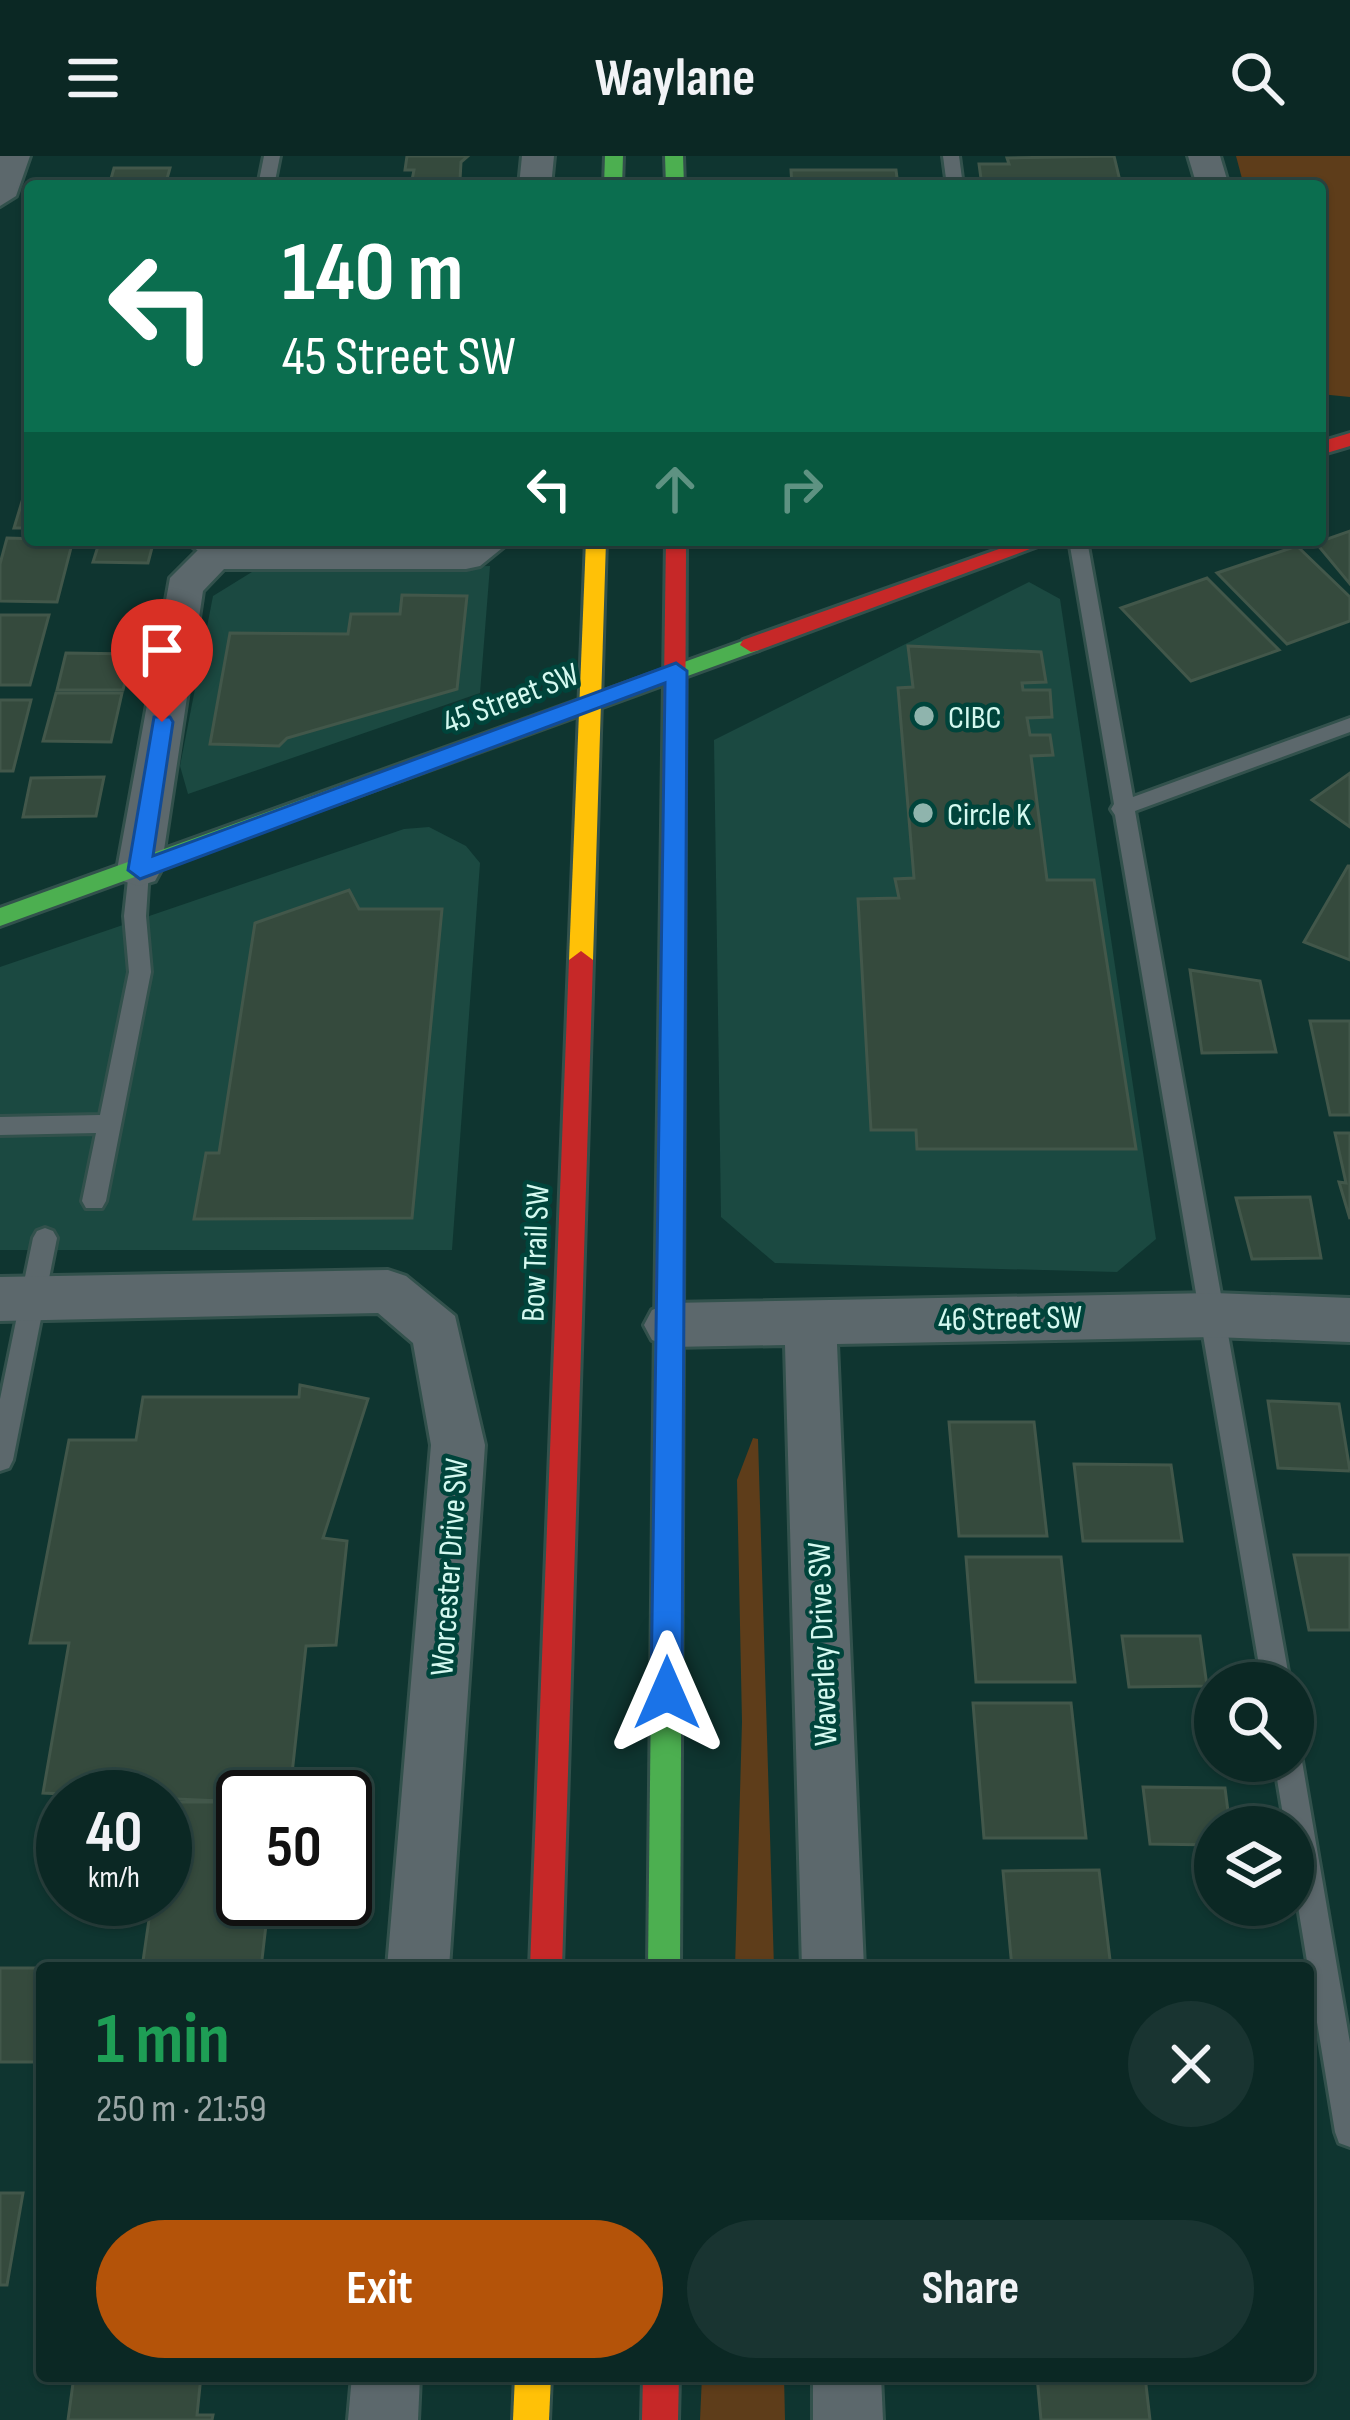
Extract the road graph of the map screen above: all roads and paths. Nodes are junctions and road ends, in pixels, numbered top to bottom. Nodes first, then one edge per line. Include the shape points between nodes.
1 (14, 156) edge
2 (0, 196) edge
3 (483, 546) edge
4 (596, 546) edge
5 (676, 546) edge
6 (1017, 546) edge
7 (1079, 546) edge
8 (204, 549) edge
9 (676, 671) junction
10 (588, 706) junction
11 (1350, 725) edge
12 (1121, 809) junction
13 (140, 870) junction
14 (0, 917) edge
15 (110, 1124) junction
16 (0, 1126) edge
17 (94, 1201) dead end
18 (45, 1238) dead end
19 (17, 1299) edge
20 (1214, 1315) junction
21 (810, 1319) junction
22 (1350, 1320) edge
23 (670, 1325) junction
24 (0, 1460) edge
25 (1272, 1662) edge
26 (1292, 1782) edge
27 (418, 1962) edge
28 (546, 1962) edge
29 (664, 1962) edge
30 (832, 1962) edge
31 (1350, 2132) edge
32 (386, 2382) edge
33 (532, 2382) edge
34 (661, 2382) edge
35 (847, 2382) edge
36 (383, 2420) edge
37 (531, 2420) edge
38 (660, 2420) edge
39 (848, 2420) edge

1 - 2 street
3 - 8 street via 466,557
4 - 10 main road, Bow Trail SW
5 - 9 main road
6 - 9 main road, 45 Street SW
7 - 12 lane
8 - 13 street via 184,587
9 - 10 main road, 45 Street SW
9 - 23 main road
10 - 13 main road, 45 Street SW
10 - 28 main road, Bow Trail SW
11 - 12 lane
12 - 20 lane
13 - 14 main road, 45 Street SW
13 - 15 lane via 140,972
15 - 16 lane
15 - 17 lane
18 - 19 lane
19 - 24 lane
19 - 27 street, Worcester Drive SW via 388,1291 437,1332 458,1445
20 - 21 street, 46 Street SW
20 - 22 street, 46 Street SW
20 - 25 lane
21 - 23 street, 46 Street SW
21 - 30 street, Waverley Drive SW
23 - 29 main road
26 - 31 lane
32 - 36 street
33 - 37 main road
34 - 38 main road
35 - 39 street

